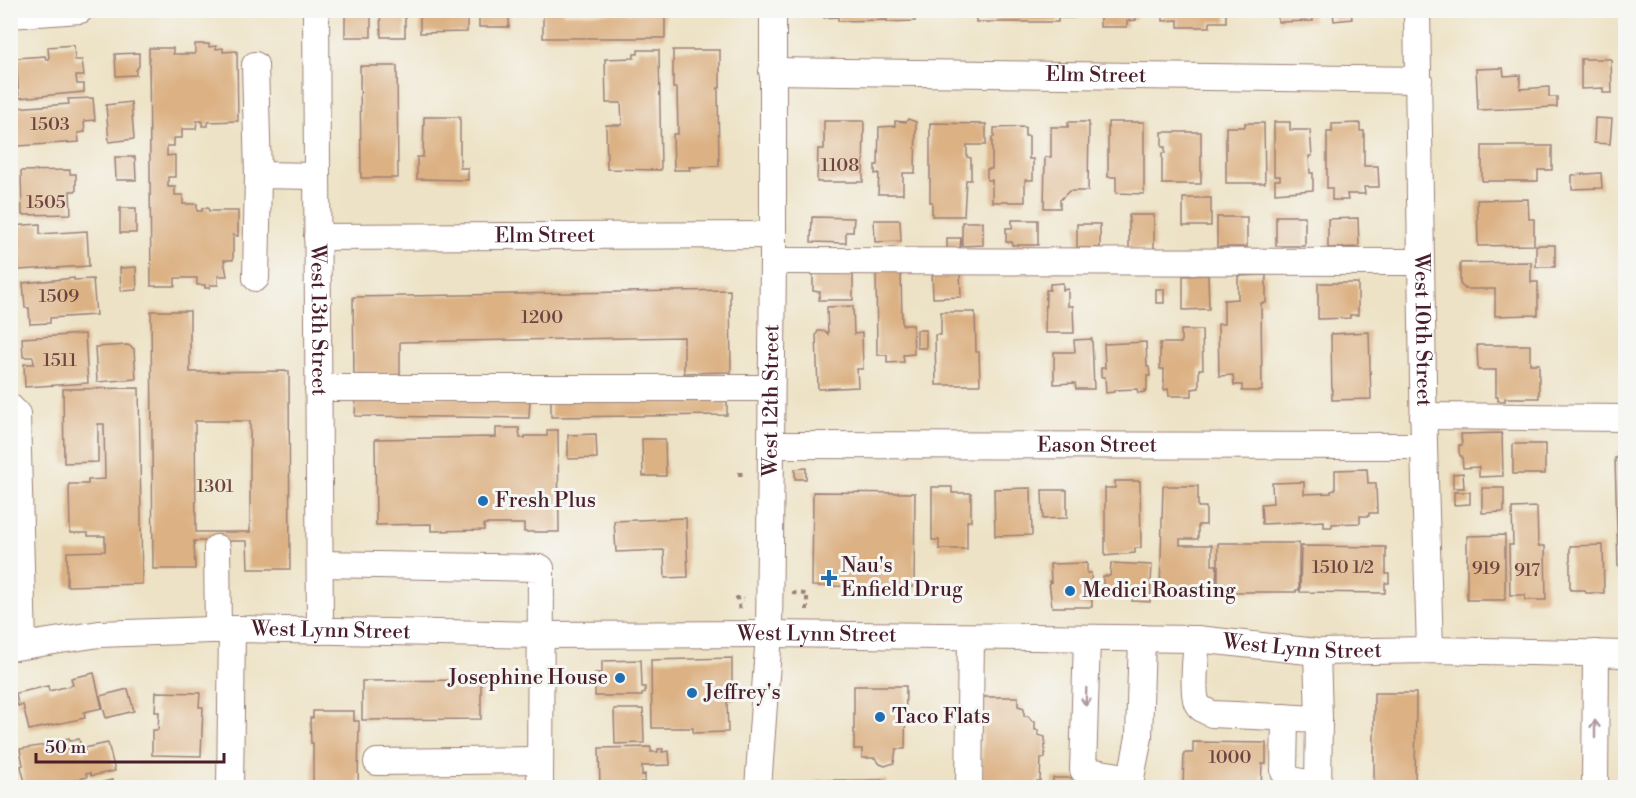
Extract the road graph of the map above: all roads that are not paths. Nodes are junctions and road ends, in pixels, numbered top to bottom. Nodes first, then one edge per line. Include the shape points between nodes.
1 (80, 10) edge
2 (316, 10) edge
3 (773, 10) edge
4 (1417, 10) edge
5 (10, 15) edge
6 (255, 65) dead end
7 (772, 71) junction
8 (1419, 80) junction
9 (258, 175) junction
10 (317, 176) junction
11 (772, 235) junction
12 (317, 237) junction
13 (772, 261) junction
14 (1421, 262) junction
15 (256, 278) dead end
16 (318, 388) junction
17 (771, 388) junction
18 (10, 407) edge
19 (1423, 416) junction
20 (1626, 418) edge
21 (771, 445) junction
22 (1424, 446) junction
23 (217, 548) dead end
24 (320, 564) junction
25 (225, 630) junction
26 (320, 631) junction
27 (769, 634) junction
28 (541, 635) junction
29 (971, 637) junction
30 (1142, 638) junction
31 (1087, 639) junction
32 (1197, 639) junction
33 (17, 647) edge
34 (1430, 650) junction
35 (1317, 652) junction
36 (1596, 653) junction
37 (1626, 654) edge
38 (1285, 717) junction
39 (1319, 719) junction
40 (540, 760) junction
41 (377, 762) dead end
42 (1130, 783) edge
43 (1318, 785) edge
44 (230, 788) edge
45 (540, 788) edge
46 (758, 788) edge
47 (969, 788) edge
48 (1595, 788) edge

1 - 5 street
2 - 10 street, West 13th Street
3 - 7 street, West 12th Street
4 - 8 street, West 10th Street
6 - 9 street
7 - 8 street, Elm Street
7 - 11 street, West 12th Street
8 - 14 street, West 10th Street
9 - 10 street
9 - 15 street
10 - 12 street, West 13th Street
11 - 12 street, Elm Street
11 - 13 street, West 12th Street
12 - 16 street, West 13th Street
13 - 14 street
13 - 17 street, West 12th Street
14 - 19 street, West 10th Street
16 - 17 street
16 - 24 street, West 13th Street
17 - 21 street, West 12th Street
18 - 33 street via 17,414
19 - 20 street
19 - 22 street, West 10th Street
21 - 22 street, Eason Street
21 - 27 street, West 12th Street
22 - 34 street, West 10th Street
23 - 25 street
24 - 26 street, West 13th Street
24 - 28 street via 541,568
25 - 26 street, West Lynn Street
25 - 33 street, West Lynn Street via 99,634
25 - 44 street
26 - 28 street, West Lynn Street
27 - 28 street, West Lynn Street
27 - 29 street, West Lynn Street
27 - 46 street, West 12th Street
28 - 40 street
29 - 31 street, West Lynn Street
29 - 47 street
30 - 31 street, West Lynn Street
30 - 32 street, West Lynn Street
30 - 42 street via 1139,737
31 -> 42 street via 1083,770
32 - 35 street, West Lynn Street
32 - 38 street via 1195,691 1203,710 1212,714
34 - 35 street, West Lynn Street
34 - 36 street, West Lynn Street
35 - 39 street
36 - 37 street, West Lynn Street
48 -> 36 street
38 - 39 street
38 - 43 street via 1284,772 1293,780
39 - 43 street
40 - 41 street
40 - 45 street

